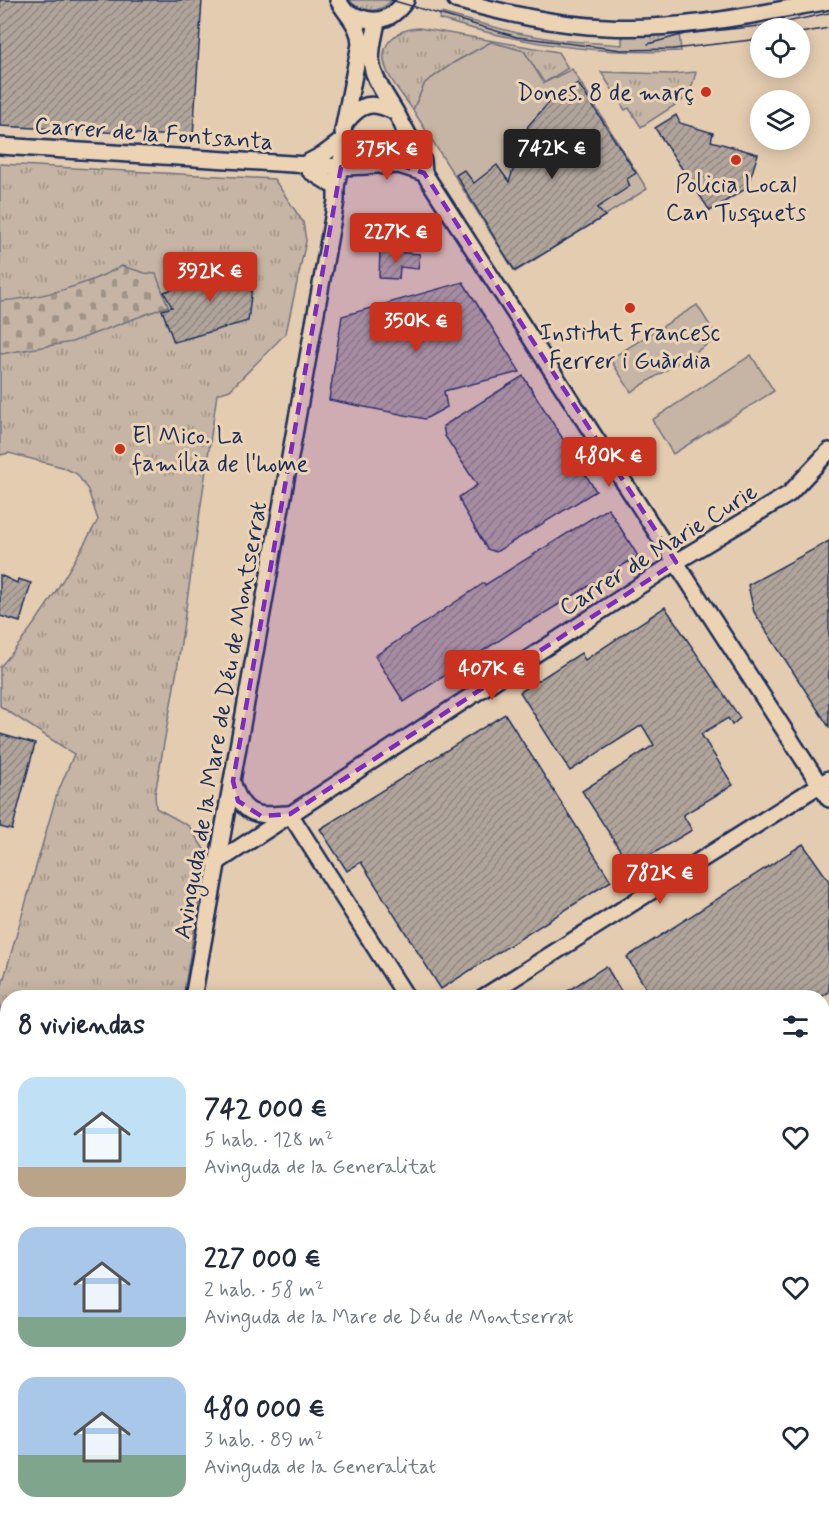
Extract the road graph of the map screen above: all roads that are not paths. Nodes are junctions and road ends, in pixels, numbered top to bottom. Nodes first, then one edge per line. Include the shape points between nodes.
1 (338, 0) edge
2 (406, 0) edge
3 (456, 0) edge
4 (829, 1) edge
5 (349, 13) junction
6 (377, 21) junction
7 (393, 111) junction
8 (346, 122) junction
9 (404, 127) junction
10 (344, 142) junction
11 (0, 146) edge
12 (305, 164) junction
13 (374, 166) junction
14 (341, 167) junction
15 (424, 173) junction
16 (336, 187) junction
17 (829, 451) edge
18 (675, 562) junction
19 (233, 781) junction
20 (824, 782) edge
21 (829, 799) edge
22 (290, 814) junction
23 (216, 863) junction
24 (194, 990) edge
25 (402, 990) edge
26 (495, 990) edge

1 - 5 street
2 - 6 street via 394,13
3 - 4 street via 545,21 618,28 716,22
5 - 6 street via 362,20
5 - 8 street via 360,35 360,44
6 - 7 street via 372,66
7 - 8 street via 381,105 367,105
7 - 9 street
8 - 10 street
9 - 13 street via 405,140 400,152 392,161
9 - 15 street via 423,161
10 - 12 street, Carrer de la Fontsanta
10 - 13 street via 356,160
10 - 14 street
11 - 12 street, Carrer de la Fontsanta
12 - 14 street, Carrer de la Fontsanta
12 - 16 street, Carrer de la Fontsanta
13 - 14 street, Carrer de la Fontsanta
13 - 15 street, Carrer de la Fontsanta via 399,165
14 - 16 street, Avinguda de la Mare de Déu de Montserrat
15 - 18 street
16 - 19 street, Avinguda de la Mare de Déu de Montserrat
17 - 18 street, Carrer de Marie Curie via 789,494
18 - 20 street
18 - 22 street, Carrer de Marie Curie
19 - 22 street, Carrer de Marie Curie via 238,801 250,812 261,816
19 - 23 street, Avinguda de la Mare de Déu de Montserrat
20 - 21 street
20 - 26 street
22 - 23 street, Carrer de Marie Curie
22 - 25 street
23 - 24 street, Avinguda de la Mare de Déu de Montserrat

